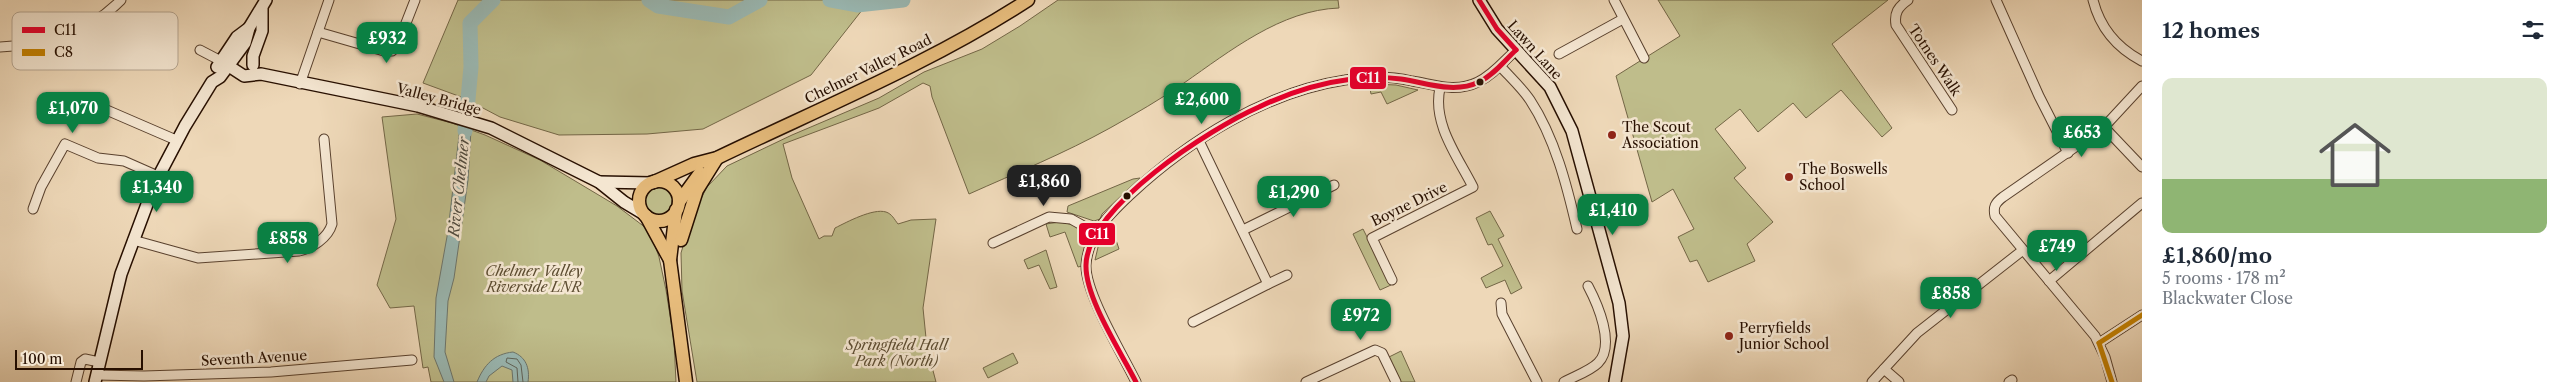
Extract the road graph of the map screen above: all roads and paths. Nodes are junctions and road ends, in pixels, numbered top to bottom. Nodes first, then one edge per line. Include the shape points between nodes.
1 (121, 0) edge
2 (329, 0) edge
3 (415, 0) edge
4 (1028, 0) edge
5 (1478, 0) edge
6 (1614, 0) edge
7 (1908, 0) edge
8 (1996, 0) edge
9 (2093, 0) edge
10 (264, 4) edge
11 (107, 12) edge
12 (1623, 19) junction
13 (318, 32) junction
14 (200, 50) dead end
15 (1516, 50) junction
16 (1559, 54) dead end
17 (1644, 58) dead end
18 (2142, 61) edge
19 (228, 62) junction
20 (1500, 66) junction
21 (257, 70) junction
22 (300, 84) junction
23 (2142, 86) edge
24 (1440, 88) junction
25 (95, 105) dead end
26 (1952, 110) dead end
27 (2104, 127) junction
28 (324, 139) dead end
29 (176, 140) junction
30 (1199, 141) junction
31 (2068, 153) junction
32 (717, 158) junction
33 (2142, 167) edge
34 (158, 176) junction
35 (599, 182) junction
36 (653, 182) junction
37 (1334, 185) dead end
38 (2142, 203) edge
39 (678, 206) junction
40 (33, 209) dead end
41 (646, 215) junction
42 (1577, 229) dead end
43 (1242, 230) junction
44 (1096, 233) junction
45 (133, 240) junction
46 (993, 244) dead end
47 (2023, 250) junction
48 (670, 260) junction
49 (1287, 275) dead end
50 (1392, 280) dead end
51 (2050, 282) junction
52 (1268, 284) junction
53 (1588, 286) dead end
54 (674, 293) junction
55 (1501, 303) dead end
56 (2142, 315) edge
57 (1193, 322) dead end
58 (2100, 344) junction
59 (412, 360) dead end
60 (99, 362) junction
61 (1884, 369) junction
62 (96, 378) edge
63 (76, 382) edge
64 (686, 382) edge
65 (1136, 382) edge
66 (1306, 382) edge
67 (1396, 382) edge
68 (1536, 382) edge
69 (1564, 382) edge
70 (1614, 382) edge
71 (1872, 382) edge
72 (1898, 382) edge
73 (2112, 382) edge

1 - 11 street
2 - 13 street
3 - 13 street via 397,46 392,51
4 - 32 main road, Chelmer Valley Road via 930,56
5 - 15 street, Lawn Lane
6 - 12 street
7 - 26 street, Totnes Walk via 1894,16 1896,25
8 - 31 street via 2038,96
9 - 18 street via 2107,32 2121,47
10 - 19 street via 249,28 245,43
10 - 21 street via 262,31 253,56
12 - 16 street
12 - 17 street
13 - 22 street
14 - 19 street
15 - 20 street
15 - 70 street, Lawn Lane via 1543,77 1556,97 1578,153 1619,304 1623,336
19 - 21 street, Valley Bridge
19 - 29 street
20 - 24 street via 1474,83 1458,88
20 - 42 street via 1529,98 1544,125 1563,175
21 - 22 street, Valley Bridge
22 - 35 street, Valley Bridge via 418,106 453,116 514,138
23 - 27 street
24 - 30 street via 1374,77 1328,83 1266,104
24 - 50 street, Boyne Drive via 1440,122 1473,187 1372,238
25 - 29 street
27 - 31 street
27 - 33 street
28 - 45 street via 332,224 327,235 310,247 299,251 198,258
29 - 34 street
30 - 43 street
30 - 44 street via 1148,178
31 - 47 street via 1994,205 1995,216
32 - 36 main road, Chelmer Valley Road
32 - 39 main road, Chelmer Valley Road via 694,181
32 - 54 main road via 698,190 684,228
34 - 40 street via 124,161 98,158 64,144
34 - 45 street
35 - 36 street, Valley Bridge
35 - 41 street, Valley Bridge
36 - 39 main road via 670,185 677,193
36 - 41 main road via 644,188 640,196
37 - 43 street
38 - 51 street
39 - 41 main road via 671,217 663,220 654,220
39 - 48 main road
41 - 48 main road
43 - 52 street
44 - 46 street via 1071,219 1049,217
44 - 65 street via 1088,252 1086,277
45 - 60 street via 119,280
47 - 51 street
47 - 61 street via 1936,316
48 - 54 main road
49 - 52 street
51 - 58 street
52 - 57 street
53 - 69 street via 1603,321 1604,353 1598,363
54 - 64 main road
55 - 68 street via 1502,314
56 - 58 street
58 - 73 street
59 - 62 street, Seventh Avenue via 271,372
60 - 62 street
60 - 63 street via 86,359 81,362
61 - 71 street
61 - 72 street
66 - 67 street via 1375,350 1382,353

